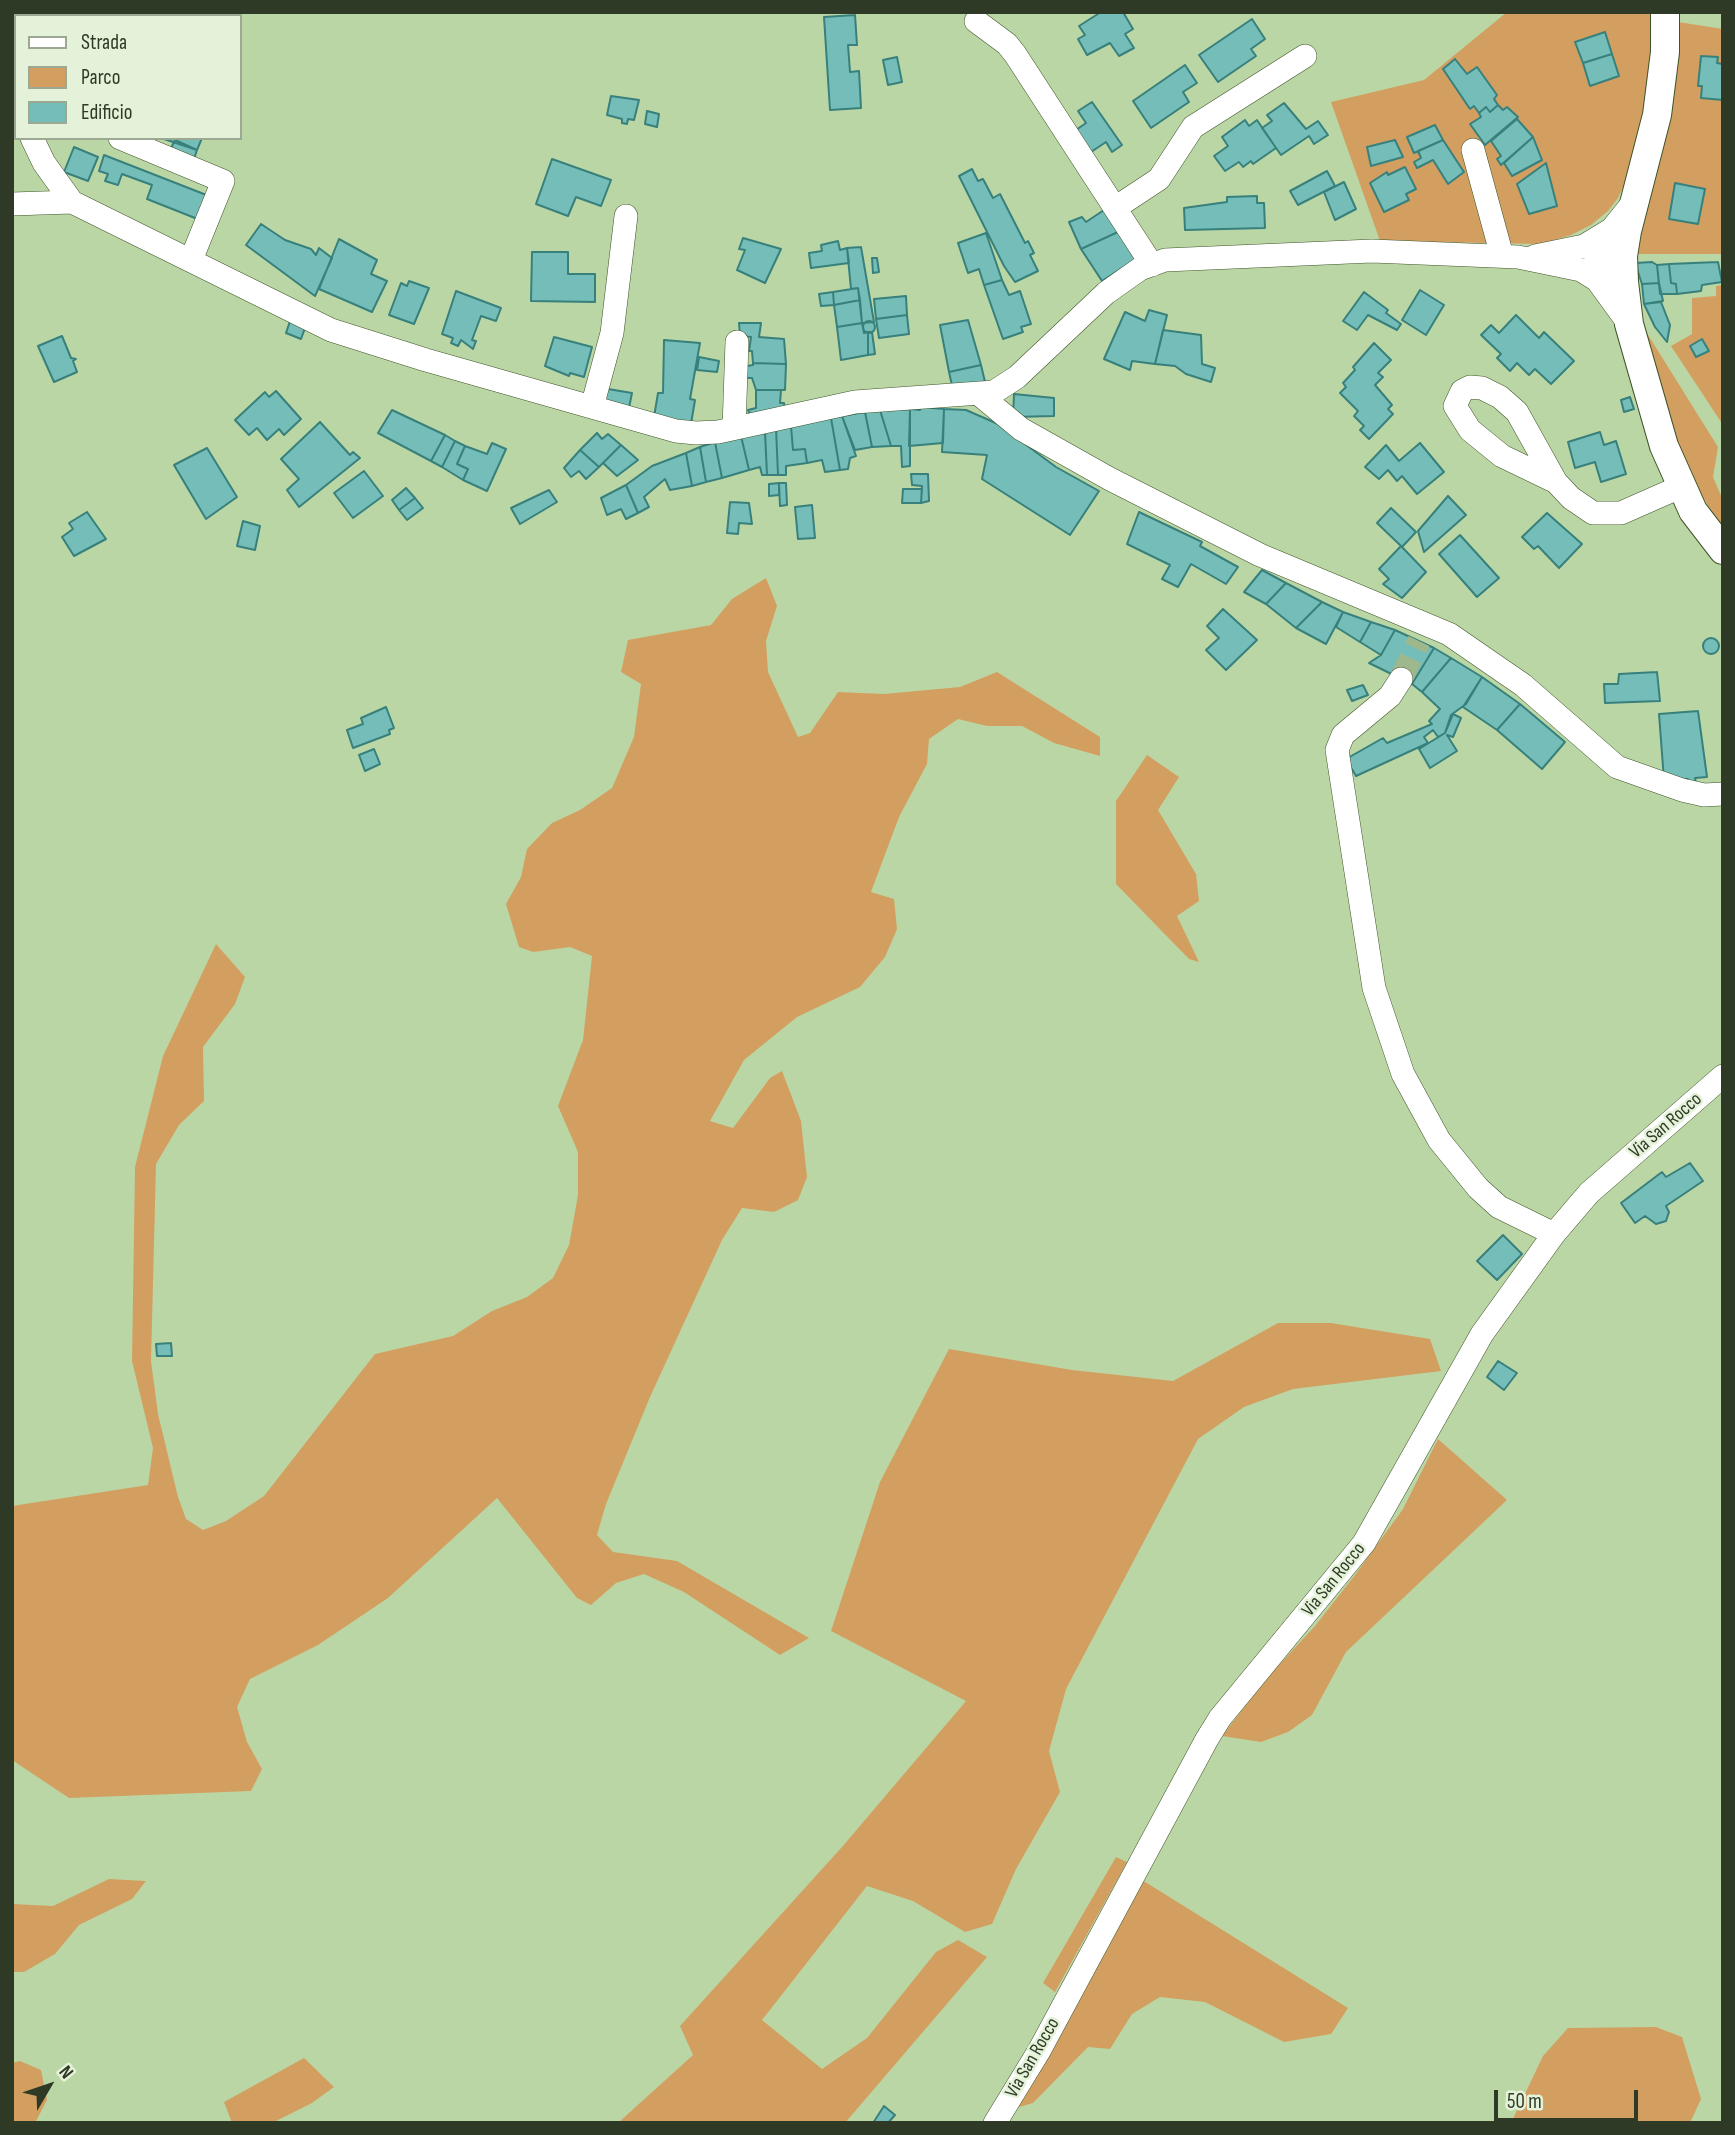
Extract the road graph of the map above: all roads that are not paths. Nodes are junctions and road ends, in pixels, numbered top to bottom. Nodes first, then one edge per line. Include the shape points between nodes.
1 (1665, 12) edge
2 (976, 21) dead end
3 (1304, 56) dead end
4 (33, 140) edge
5 (125, 140) edge
6 (1473, 150) dead end
7 (1636, 199) junction
8 (72, 202) junction
9 (12, 204) edge
10 (1115, 208) junction
11 (626, 216) dead end
12 (1584, 246) junction
13 (1622, 256) junction
14 (1510, 257) junction
15 (191, 260) junction
16 (1152, 265) junction
17 (1581, 270) junction
18 (1629, 324) junction
19 (737, 342) dead end
20 (981, 395) junction
21 (592, 407) junction
22 (734, 428) junction
23 (1556, 482) junction
24 (1681, 487) junction
25 (1723, 550) edge
26 (1401, 679) tunnel mouth
27 (1723, 794) edge
28 (1723, 1076) edge
29 (1554, 1234) junction
30 (995, 2123) edge

1 - 7 main road via 1657,115
2 - 10 street via 1015,54
3 - 10 street via 1193,127 1159,178
4 - 8 street
5 - 15 street via 223,181
6 - 14 street
7 - 12 street via 1612,229
7 - 13 main road
8 - 9 street
8 - 15 street
10 - 16 street
11 - 21 street via 612,333
12 - 13 street
12 - 14 street
13 - 17 street via 1605,268
13 - 18 main road
14 - 16 street via 1308,252 1179,258
14 - 17 street
15 - 21 street via 331,330
16 - 20 street via 1105,293 1007,385
17 - 18 street via 1597,280
18 - 24 main road via 1664,446
19 - 22 street
20 - 22 street via 855,402
20 - 27 street via 1021,429 1110,480 1423,633 1467,646 1523,685 1618,767 1682,790
21 - 22 street via 676,431
23 - 23 street via 1517,412 1482,388 1462,391 1455,406 1470,429 1502,456
23 - 24 street via 1584,508 1607,515
24 - 25 main road
26 - 29 street via 1390,696 1343,735 1337,750 1377,998 1403,1074 1458,1167 1499,1207
28 - 29 street, Via San Rocco via 1597,1185
29 - 30 street, Via San Rocco via 1469,1354 1364,1543 1213,1728 1039,2051

